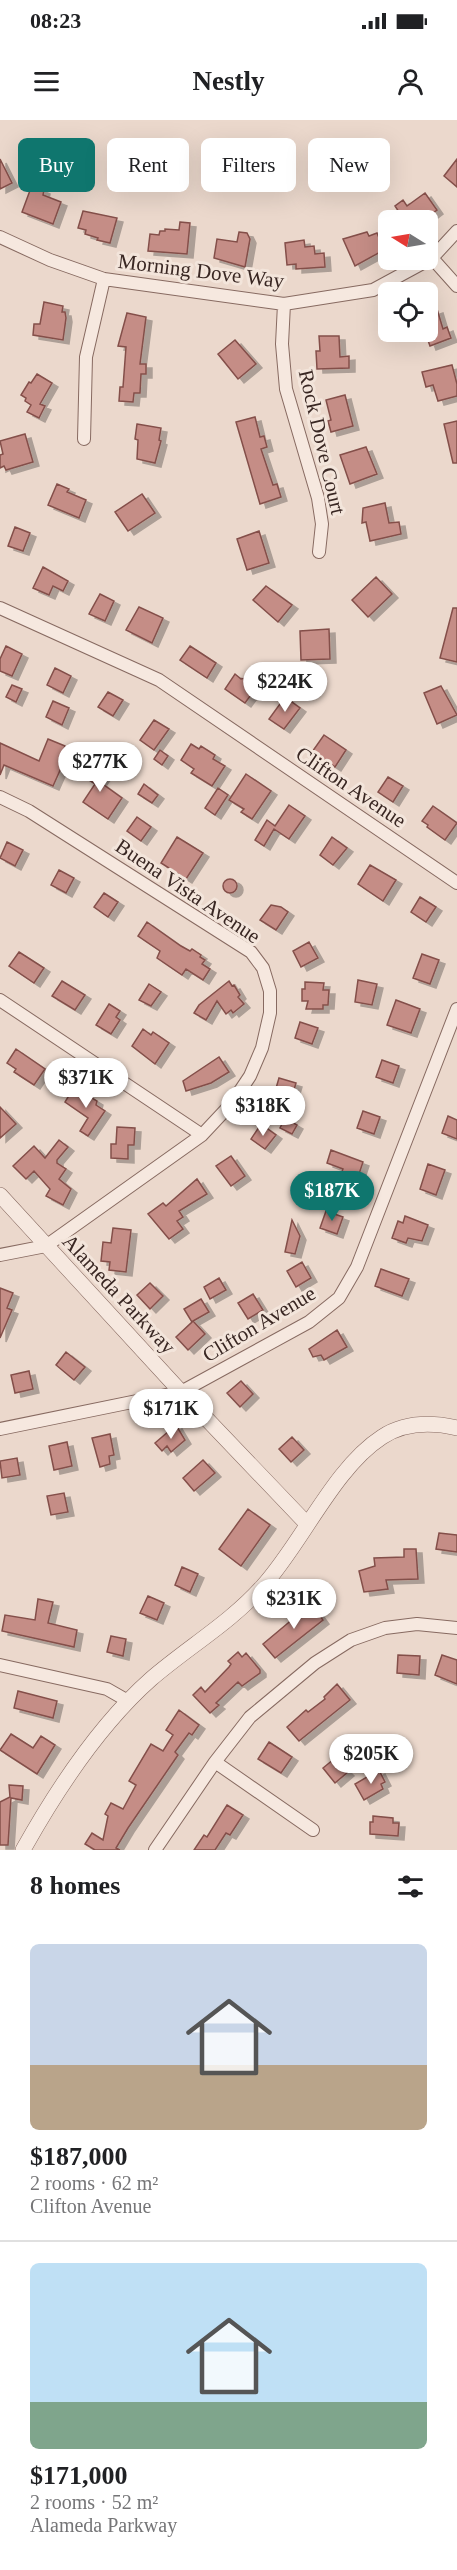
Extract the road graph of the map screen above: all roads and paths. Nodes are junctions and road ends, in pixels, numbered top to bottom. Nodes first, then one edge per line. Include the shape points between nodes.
1 (457, 231) edge
2 (0, 237) edge
3 (438, 252) edge
4 (438, 265) edge
5 (410, 270) edge
6 (104, 279) junction
7 (457, 286) edge
8 (284, 304) junction
9 (84, 439) dead end
10 (319, 552) dead end
11 (0, 608) edge
12 (0, 797) edge
13 (457, 883) edge
14 (0, 1000) edge
15 (457, 1009) edge
16 (202, 1135) junction
17 (0, 1195) edge
18 (46, 1246) junction
19 (0, 1255) edge
20 (181, 1392) junction
21 (457, 1428) edge
22 (0, 1429) edge
23 (307, 1524) junction
24 (457, 1628) edge
25 (0, 1665) edge
26 (128, 1701) junction
27 (215, 1762) junction
28 (313, 1830) dead end
29 (23, 1850) edge
30 (155, 1850) edge

1 - 3 street, Morning Dove Way
2 - 6 street, Morning Dove Way
4 - 7 street
5 - 8 street, Morning Dove Way via 373,290
6 - 8 street, Morning Dove Way
6 - 9 street via 86,357
8 - 10 street, Rock Dove Court via 286,389 318,498 322,524
11 - 13 street, Clifton Avenue via 159,680
12 - 16 street, Buena Vista Avenue via 29,811 251,952 263,968 270,991 270,1013 262,1048 232,1103
14 - 16 street
15 - 20 street, Clifton Avenue via 357,1267 339,1298 309,1322
16 - 18 street, Buena Vista Avenue
17 - 18 street, Alameda Parkway
18 - 19 street, Buena Vista Avenue
18 - 20 street, Alameda Parkway
20 - 22 street, Clifton Avenue
20 - 23 street, Alameda Parkway
21 - 23 street via 418,1424 384,1436 356,1460
23 - 26 street via 265,1584 240,1611
24 - 27 street via 417,1624 385,1628 351,1640 315,1663 250,1717
25 - 26 street via 107,1689
26 - 29 street via 88,1750
27 - 28 street
27 - 30 street

